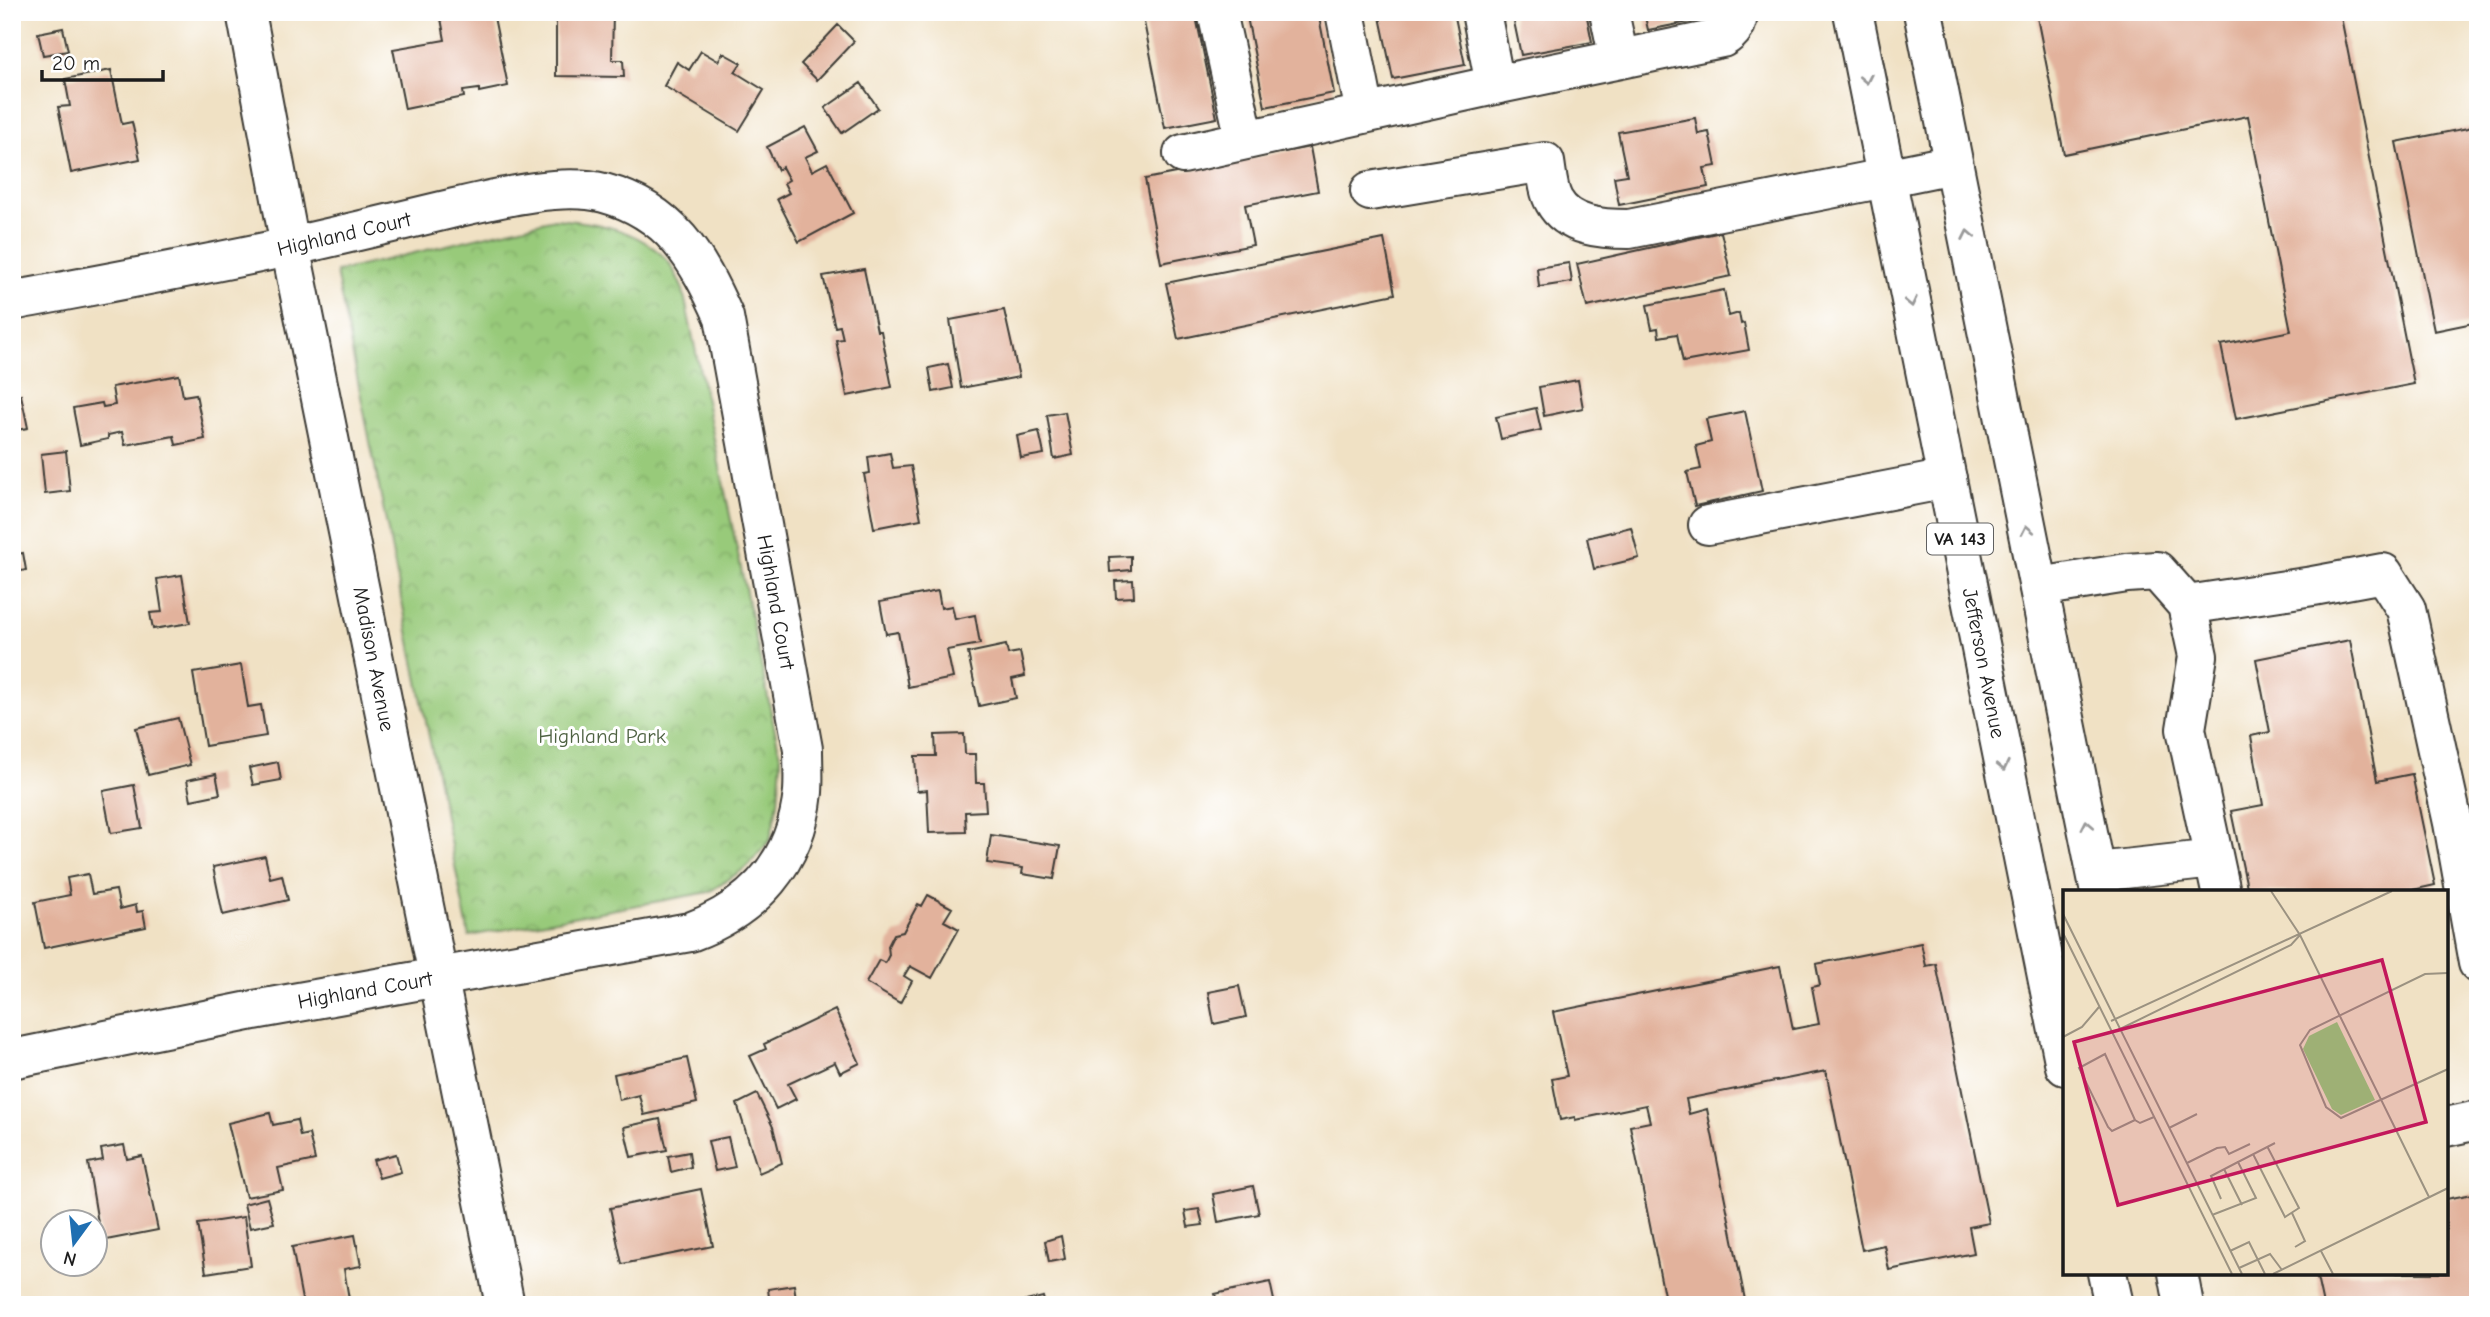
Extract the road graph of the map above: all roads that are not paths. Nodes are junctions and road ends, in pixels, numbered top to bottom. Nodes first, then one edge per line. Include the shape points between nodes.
1 (246, 12) edge
2 (1217, 12) edge
3 (1345, 12) edge
4 (1481, 12) edge
5 (1609, 12) edge
6 (1738, 12) edge
7 (1853, 12) edge
8 (1923, 12) edge
9 (1619, 59) junction
10 (1495, 85) junction
11 (1365, 113) junction
12 (1245, 140) junction
13 (1183, 154) dead end
14 (1953, 164) junction
15 (1885, 178) junction
16 (1370, 191) dead end
17 (290, 246) junction
18 (12, 301) edge
19 (1947, 479) junction
20 (1708, 525) dead end
21 (2039, 587) junction
22 (2188, 605) junction
23 (2217, 875) edge
24 (2098, 882) edge
25 (2478, 963) edge
26 (439, 977) junction
27 (2063, 1056) edge
28 (12, 1059) edge
29 (2478, 1120) edge
30 (2448, 1127) edge
31 (2107, 1275) edge
32 (2178, 1275) edge
33 (505, 1305) edge
34 (2113, 1305) edge
35 (2184, 1305) edge

1 - 17 street, Madison Avenue
2 - 12 street
3 - 11 street
4 - 10 street
5 - 9 street
6 - 9 street via 1733,32 1722,38
7 -> 15 street, Jefferson Avenue / VA 143
8 - 14 street
9 - 10 street
10 - 11 street
11 - 12 street
12 - 13 street
14 - 15 street
21 -> 14 street
15 - 16 street via 1629,229 1592,226 1567,217 1553,200 1545,162
15 -> 19 street, Jefferson Avenue / VA 143
17 - 18 street, Highland Court
17 - 26 street, Madison Avenue
17 - 26 street, Highland Court via 497,199 570,189 602,192 649,213 680,240 704,274 723,317 733,362 803,749 803,793 785,857 740,907 690,932
19 - 20 street
19 -> 27 street, Jefferson Avenue / VA 143
21 - 22 street via 2157,571
24 -> 21 street
22 - 23 street via 2198,656 2186,729
22 - 25 street via 2383,573 2406,609
23 - 24 street
26 - 28 street, Highland Court
26 - 33 street, Madison Avenue
29 - 30 street
31 - 34 street
32 - 35 street

